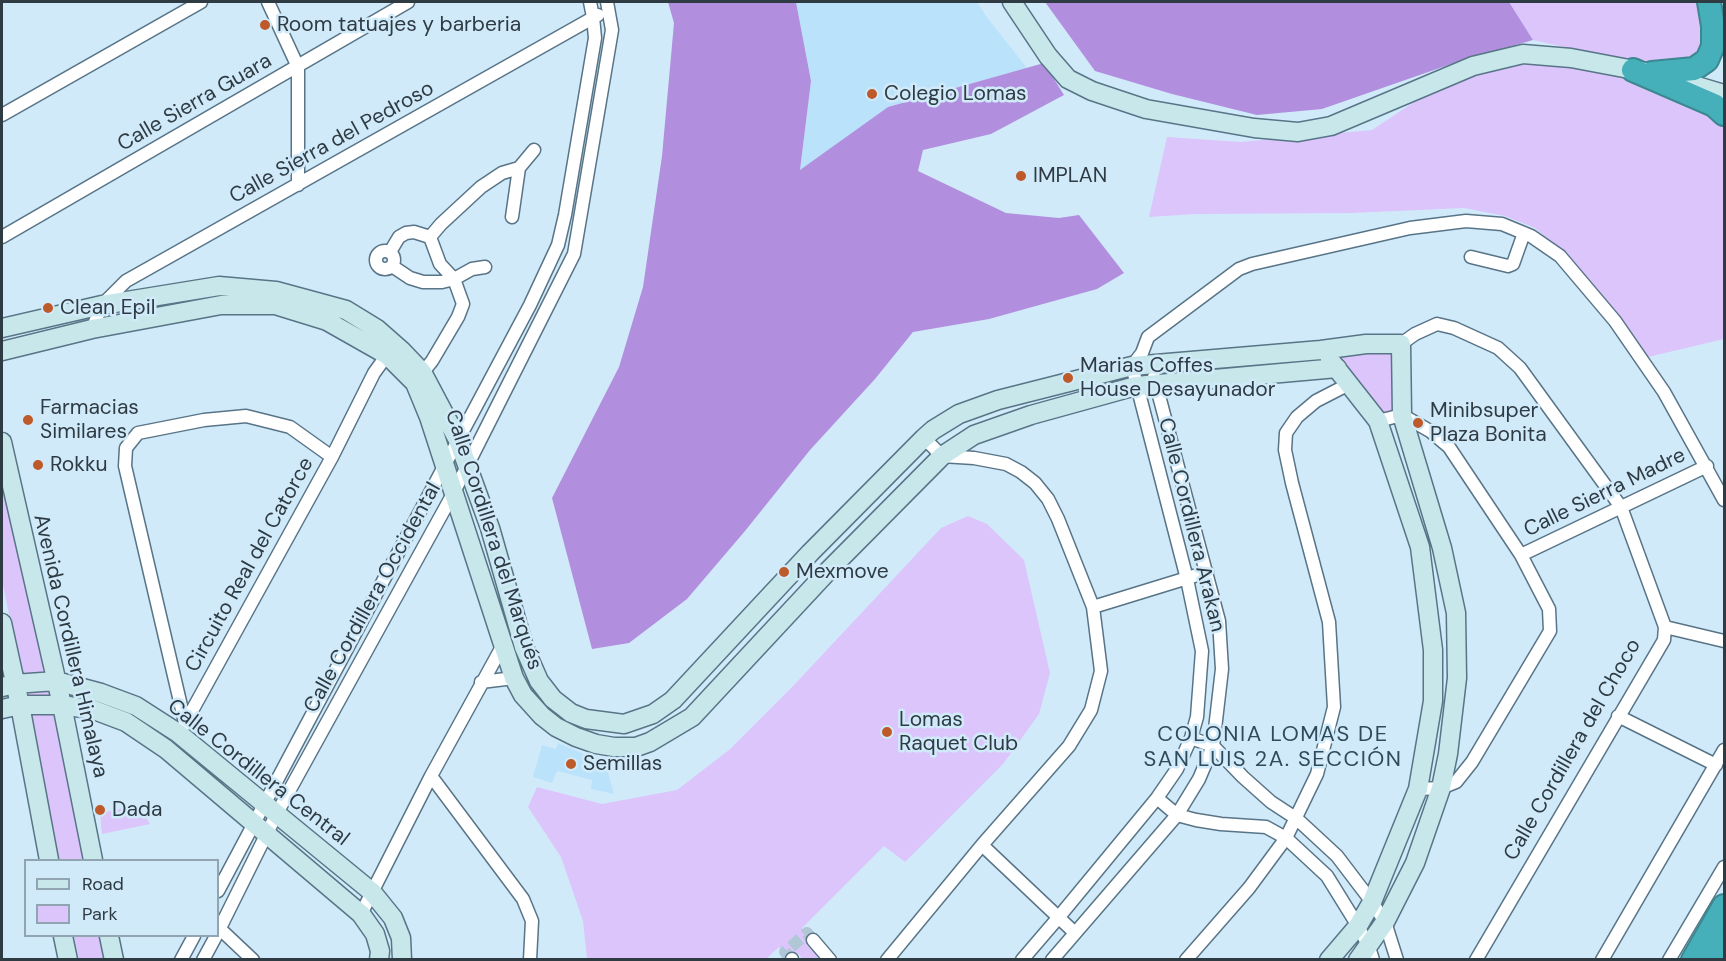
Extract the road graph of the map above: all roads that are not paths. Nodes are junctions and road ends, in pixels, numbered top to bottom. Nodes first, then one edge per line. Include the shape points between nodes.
1 (201, 2) edge
2 (268, 2) edge
3 (408, 2) edge
4 (590, 2) edge
5 (1012, 2) edge
6 (1711, 2) edge
7 (608, 5) edge
8 (593, 17) junction
9 (1725, 36) edge
10 (298, 66) junction
11 (1643, 71) junction
12 (1725, 94) edge
13 (1725, 114) edge
14 (2, 115) edge
15 (534, 150) dead end
16 (519, 168) junction
17 (298, 185) junction
18 (512, 217) dead end
19 (1524, 232) junction
20 (2, 237) edge
21 (430, 237) junction
22 (558, 245) junction
23 (574, 254) junction
24 (1471, 257) dead end
25 (484, 267) dead end
26 (454, 279) junction
27 (102, 305) junction
28 (2, 328) edge
29 (92, 329) junction
30 (1401, 344) junction
31 (1321, 350) junction
32 (2, 351) edge
33 (387, 355) junction
34 (1141, 361) junction
35 (1337, 368) junction
36 (418, 378) junction
37 (1156, 384) junction
38 (1349, 384) junction
39 (1136, 386) junction
40 (1402, 415) junction
41 (1378, 421) junction
42 (924, 438) junction
43 (458, 440) junction
44 (2, 442) edge
45 (942, 456) junction
46 (332, 457) junction
47 (468, 464) junction
48 (444, 465) junction
49 (1707, 466) junction
50 (454, 492) junction
51 (1725, 500) edge
52 (1621, 507) junction
53 (490, 528) junction
54 (467, 532) junction
55 (810, 553) junction
56 (1521, 555) junction
57 (828, 572) junction
58 (1207, 572) junction
59 (1187, 579) junction
60 (1093, 607) junction
61 (2, 623) edge
62 (1665, 627) junction
63 (1725, 641) edge
64 (503, 645) junction
65 (514, 678) junction
66 (56, 681) junction
67 (481, 682) junction
68 (8, 685) edge
69 (20, 705) junction
70 (62, 705) junction
71 (2, 709) edge
72 (1618, 716) junction
73 (600, 722) junction
74 (182, 728) junction
75 (1191, 738) junction
76 (596, 744) junction
77 (1213, 746) junction
78 (166, 749) junction
79 (1725, 750) edge
80 (1716, 765) junction
81 (431, 776) junction
82 (1441, 788) junction
83 (1418, 789) junction
84 (1157, 798) junction
85 (270, 808) junction
86 (1177, 815) junction
87 (1297, 819) junction
88 (254, 822) junction
89 (268, 834) junction
90 (1286, 838) junction
91 (982, 845) junction
92 (49, 859) edge
93 (93, 859) edge
94 (1725, 867) edge
95 (219, 889) edge
96 (372, 892) junction
97 (1372, 902) junction
98 (1725, 906) edge
99 (361, 914) junction
100 (1058, 918) junction
101 (1385, 922) junction
102 (1358, 926) junction
103 (219, 927) edge
104 (219, 933) edge
105 (1076, 933) junction
106 (109, 937) edge
107 (193, 937) edge
108 (214, 937) edge
109 (813, 940) dead end
110 (1725, 941) edge
111 (1367, 955) edge
112 (828, 957) edge
113 (114, 960) edge
114 (181, 960) edge
115 (203, 960) edge
116 (253, 960) edge
117 (379, 960) edge
118 (402, 960) edge
119 (530, 960) edge
120 (887, 960) edge
121 (1022, 960) edge
122 (1052, 960) edge
123 (1186, 960) edge
124 (1329, 960) edge
125 (1397, 960) edge
126 (1476, 960) edge
127 (1602, 960) edge
128 (1669, 960) edge
129 (1693, 960) edge
130 (1713, 960) edge

1 - 14 street
2 - 10 street
3 - 10 street, Calle Sierra Guara
4 - 8 street, Calle Cordillera Occidental
5 - 11 street via 1047,56 1068,79 1146,109 1254,128 1298,132 1331,126 1473,66 1523,54
6 - 9 highway
6 - 11 highway via 1713,46 1707,60 1694,69
7 - 8 street, Calle Sierra del Pedroso
7 - 23 street, Calle Cordillera Occidental via 612,30
8 - 17 street, Calle Sierra del Pedroso
8 - 22 street, Calle Cordillera Occidental via 595,38
10 - 17 street
10 - 20 street, Calle Sierra Guara
11 - 12 street
11 - 13 highway
15 - 16 street
16 - 18 street
16 - 21 street via 502,173 481,187
17 - 27 street, Calle Sierra del Pedroso via 126,280
19 - 24 street via 1513,264
19 - 34 street via 1502,224 1466,221 1410,228 1252,264 1226,278 1148,337
19 - 49 street via 1560,256 1615,321 1664,392
21 - 26 street via 440,264
21 - 26 street via 406,233 390,252 378,253 375,261 381,268 392,266 423,282
22 - 23 street
22 - 43 street, Calle Cordillera Occidental
23 - 47 street, Calle Cordillera Occidental
25 - 26 street
26 - 36 street via 463,304 448,335
27 - 28 street, Calle Cordillera del Marqués
27 - 29 street, Calle Sierra del Pedroso
27 - 36 street, Calle Cordillera del Marqués via 219,286 276,291 346,310 402,351
29 - 32 street, Calle Cordillera del Marqués
29 - 33 street, Calle Cordillera del Marqués via 221,304 276,305 327,321
30 - 31 street
30 - 40 street
30 - 52 street, Calle Cordillera del Choco via 1437,324 1498,348 1520,369
31 - 34 street
31 - 35 street
33 - 36 street, Calle Cordillera del Marqués
33 - 46 street, Circuito Real del Catorce
34 - 37 street, Calle Cordillera Arakan
34 - 39 street, Calle Cordillera Arakan
34 - 42 street, Calle Cordillera del Marqués via 958,414
35 - 37 street
35 - 38 street
36 - 43 street, Calle Cordillera del Marqués
36 - 48 street, Calle Cordillera del Marqués
37 - 39 street, Calle Cordillera del Marqués
37 - 58 street, Calle Cordillera Arakan
38 - 41 street
38 - 87 street via 1316,401 1286,433 1285,450 1292,483 1329,622 1334,707 1317,774
39 - 45 street, Calle Cordillera del Marqués via 974,435
39 - 59 street, Calle Cordillera Arakan
40 - 41 street
40 - 56 street via 1449,447
40 - 82 street via 1442,548 1456,614 1457,678
41 - 83 street via 1420,547 1433,650 1433,701
42 - 45 street
42 - 55 street, Calle Cordillera del Marqués
43 - 47 street, Calle Cordillera del Marqués
43 - 48 street, Calle Cordillera Occidental
44 - 66 street, Avenida Cordillera Himalaya
45 - 57 street, Calle Cordillera del Marqués
45 - 60 street via 1006,464 1035,483 1058,519
46 - 74 street, Circuito Real del Catorce
46 - 74 street, Circuito Real del Catorce via 290,427 246,416 138,433 126,448 125,466
47 - 50 street, Calle Cordillera Occidental
47 - 53 street, Calle Cordillera del Marqués
48 - 50 street, Calle Cordillera del Marqués
48 - 85 street, Calle Cordillera Occidental
49 - 51 street
49 - 52 street, Calle Sierra Madre
50 - 54 street, Calle Cordillera del Marqués
50 - 85 street, Calle Cordillera Occidental
52 - 56 street, Calle Sierra Madre
52 - 62 street, Calle Cordillera del Choco
53 - 54 street
53 - 73 street, Calle Cordillera del Marqués via 524,647 539,681 571,713
54 - 64 street, Calle Cordillera del Marqués
55 - 57 street
55 - 73 street, Calle Cordillera del Marqués via 673,700 653,714 624,724
56 - 82 street via 1549,609 1550,631 1472,762 1456,782
57 - 76 street, Calle Cordillera del Marqués via 692,717 636,747
58 - 59 street
58 - 77 street, Calle Cordillera Arakan via 1219,621 1222,669
59 - 60 street
59 - 75 street, Calle Cordillera Arakan via 1202,651 1197,717
60 - 91 street via 1101,671 1091,710 1069,746
61 - 68 street
62 - 63 street
62 - 72 street, Calle Cordillera del Choco via 1664,640
64 - 65 street, Calle Cordillera del Marqués
64 - 67 street
65 - 67 street
65 - 76 street, Calle Cordillera del Marqués via 542,716 556,727
66 - 68 street, Calle Cordillera Central
66 - 70 street, Avenida Cordillera Himalaya
66 - 74 street, Calle Cordillera Central via 136,706
67 - 81 street
68 - 69 street
69 - 70 street, Calle Cordillera Central
69 - 71 street, Calle Cordillera Central
69 - 92 street
70 - 78 street, Calle Cordillera Central via 94,710 126,722
70 - 93 street, Avenida Cordillera Himalaya
72 - 80 street
72 - 126 street, Calle Cordillera del Choco
73 - 76 street
74 - 78 street, Circuito Real del Catorce
74 - 85 street, Calle Cordillera Central
75 - 77 street
75 - 84 street, Calle Cordillera Arakan via 1177,769
77 - 86 street, Calle Cordillera Arakan
77 - 87 street via 1264,795
78 - 88 street, Calle Cordillera Central
79 - 80 street
80 - 127 street
81 - 96 street
81 - 119 street via 523,899 532,921
82 - 83 street
82 - 101 street via 1415,863
83 - 97 street
84 - 86 street
84 - 100 street, Calle Cordillera Arakan
85 - 88 street, Calle Cordillera Occidental
85 - 89 street, Calle Cordillera Occidental
85 - 96 street, Calle Cordillera Central
86 - 90 street via 1221,824 1266,827
86 - 105 street, Calle Cordillera Arakan
87 - 90 street
87 - 97 street via 1337,856
88 - 89 street, Calle Cordillera Central
88 - 95 street, Calle Cordillera Occidental
89 - 99 street, Calle Cordillera Central
89 - 103 street, Calle Cordillera Occidental
90 - 102 street via 1327,876
90 - 123 street via 1249,888
91 - 100 street
91 - 120 street
94 - 128 street
96 - 99 street
96 - 118 street, Calle Cordillera Central via 393,918 401,938
97 - 101 street
97 - 102 street
98 - 129 highway
99 - 117 street, Calle Cordillera Central via 375,933
100 - 105 street
100 - 121 street, Calle Cordillera Arakan
101 - 111 street
101 - 125 street
102 - 111 street
102 - 124 street
104 - 116 street
105 - 122 street, Calle Cordillera Arakan
106 - 113 street
107 - 114 street
108 - 115 street, Calle Cordillera Occidental
109 - 112 street
110 - 130 highway

